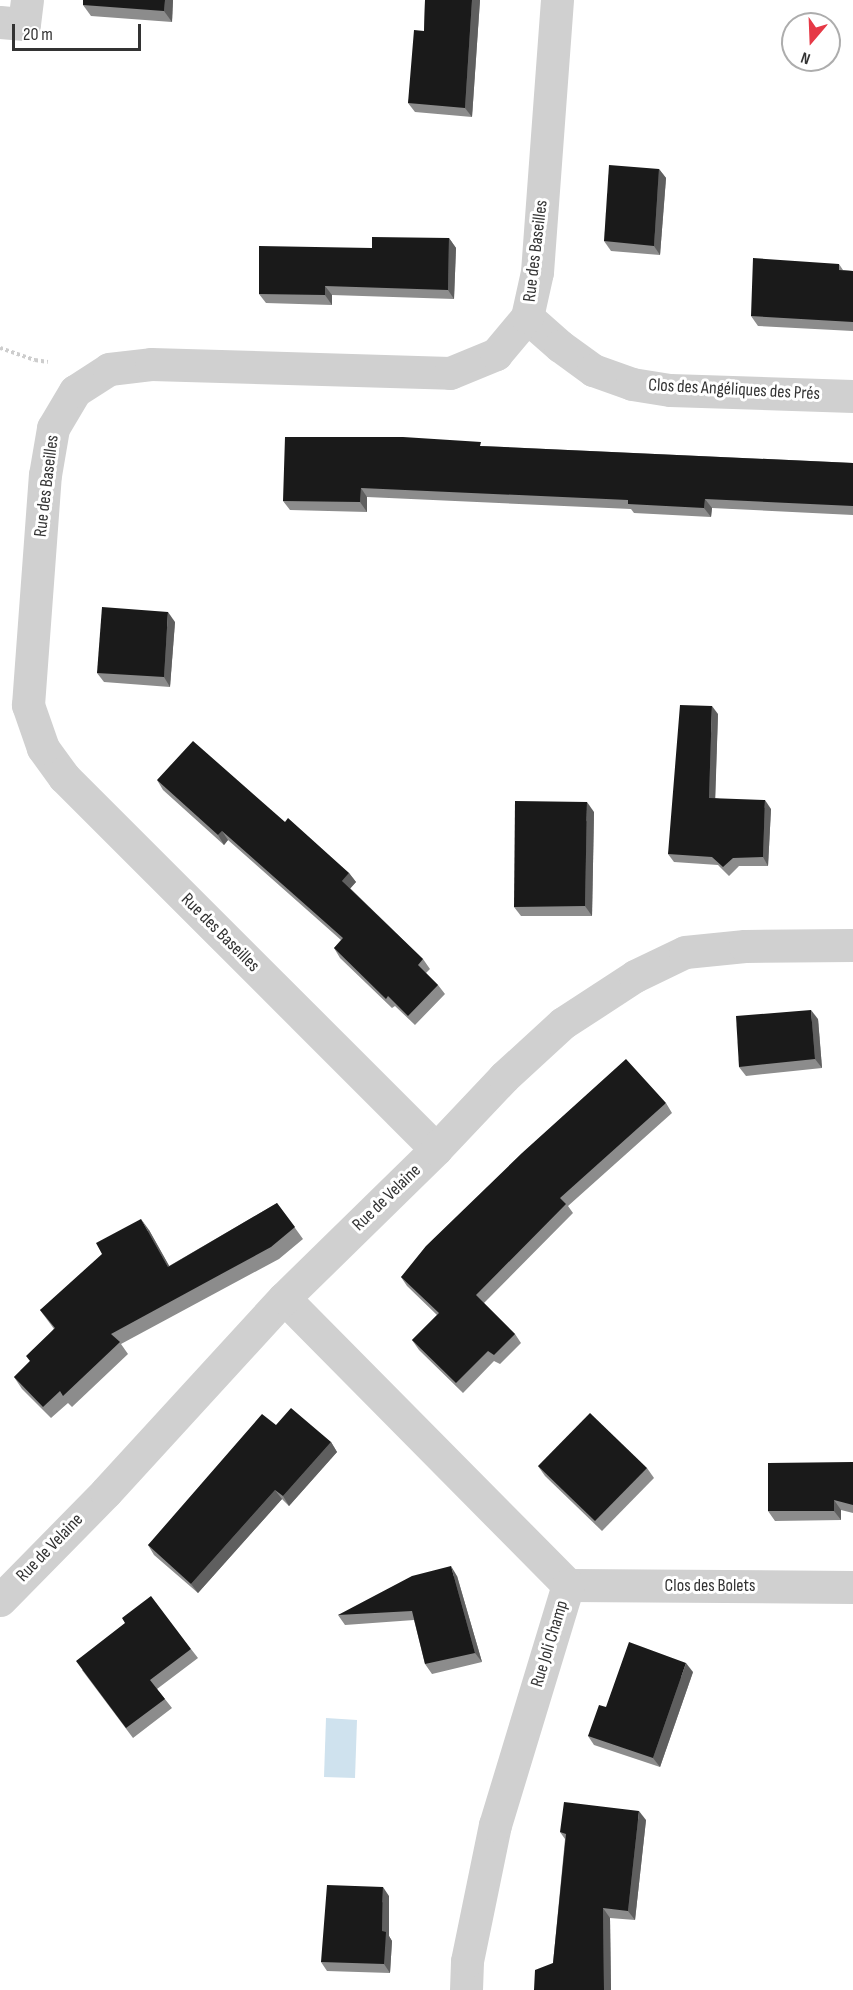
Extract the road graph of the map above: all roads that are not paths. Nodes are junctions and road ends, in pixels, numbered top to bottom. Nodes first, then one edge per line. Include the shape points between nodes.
1 (27, 0) edge
2 (557, 0) edge
3 (0, 22) edge
4 (527, 318) junction
5 (853, 396) edge
6 (853, 945) edge
7 (436, 1149) junction
8 (284, 1298) junction
9 (568, 1585) junction
10 (853, 1587) edge
11 (0, 1600) edge
12 (466, 1990) edge

1 - 3 street via 24,24
2 - 4 street, Rue des Baseilles via 537,272
4 - 5 street, Clos des Angéliques des Prés via 593,370 632,384 670,390
4 - 7 street, Rue des Baseilles via 496,354 450,373 151,364 109,369 75,391 53,428 45,475 28,705 43,748 64,777
6 - 7 street, Rue de Velaine via 745,946 685,952 634,976 563,1023 504,1077
7 - 8 street, Rue de Velaine
8 - 9 street, Rue Joli Champ
8 - 11 street, Rue de Velaine via 106,1492
9 - 10 street, Clos des Bolets
9 - 12 street, Rue Joli Champ via 495,1825 467,1961

